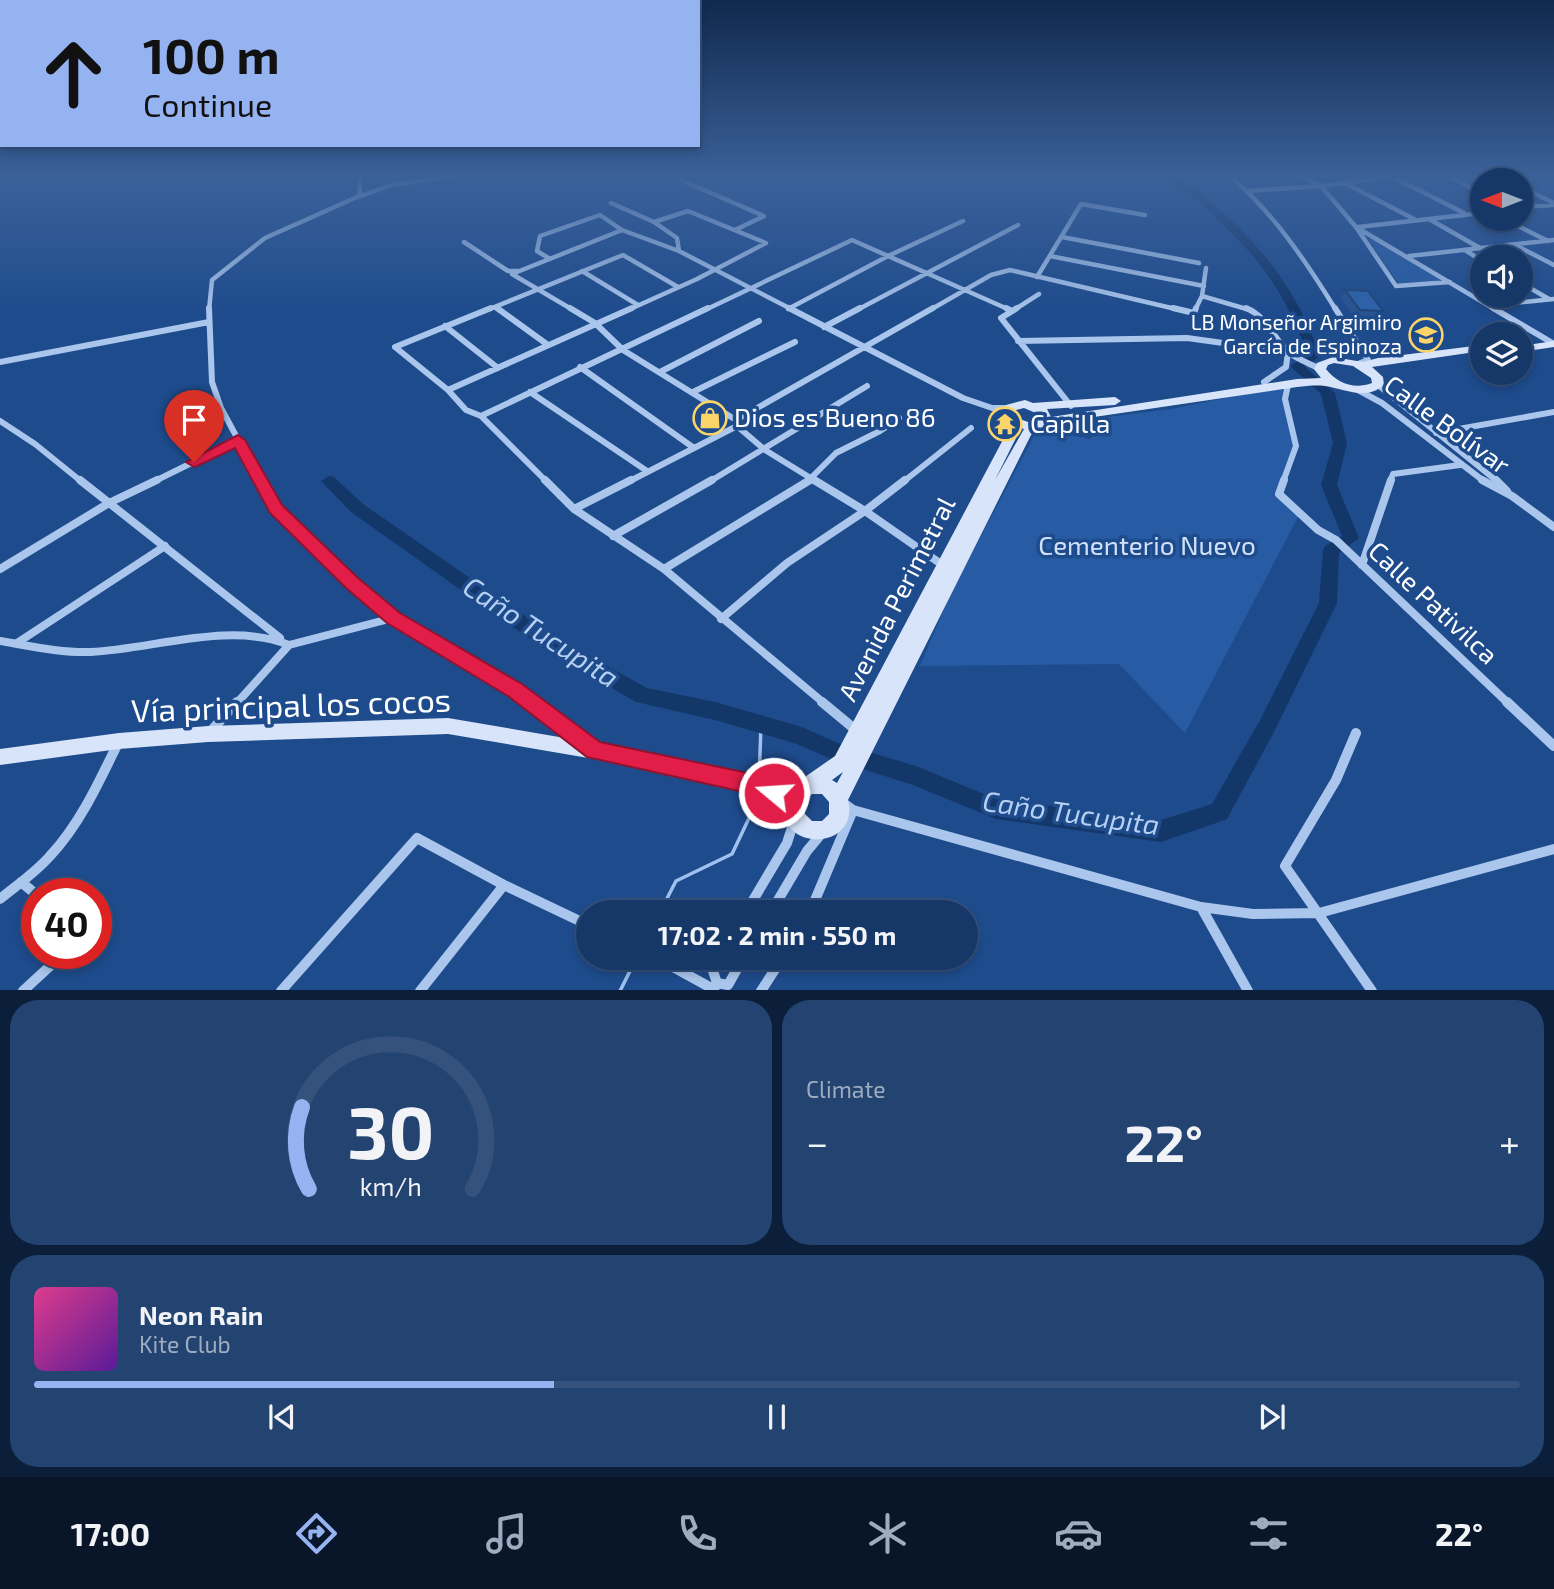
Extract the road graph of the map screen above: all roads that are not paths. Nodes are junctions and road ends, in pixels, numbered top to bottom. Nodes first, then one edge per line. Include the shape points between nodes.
1 (300, 222) edge
2 (579, 222) edge
3 (611, 222) edge
4 (654, 222) edge
5 (716, 222) edge
6 (751, 222) edge
7 (960, 222) edge
8 (1071, 222) edge
9 (1273, 222) edge
10 (1352, 222) edge
11 (1391, 222) edge
12 (1434, 222) edge
13 (1018, 225) dead end
14 (1356, 227) junction
15 (622, 230) junction
16 (735, 230) junction
17 (1530, 231) edge
18 (1062, 237) junction
19 (1551, 241) edge
20 (464, 242) dead end
21 (1475, 245) edge
22 (1515, 245) edge
23 (1462, 249) junction
24 (1470, 249) edge
25 (679, 251) junction
26 (1470, 254) edge
27 (1533, 254) edge
28 (888, 256) junction
29 (1050, 256) junction
30 (1409, 256) junction
31 (550, 258) junction
32 (1199, 263) dead end
33 (1554, 265) edge
34 (1206, 268) dead end
35 (714, 270) junction
36 (519, 271) junction
37 (582, 271) junction
38 (926, 272) junction
39 (1037, 277) junction
40 (1452, 282) junction
41 (1204, 286) junction
42 (678, 287) junction
43 (966, 288) junction
44 (750, 289) junction
45 (1533, 289) edge
46 (536, 290) junction
47 (1470, 293) edge
48 (1039, 295) dead end
49 (1202, 296) junction
50 (1552, 299) edge
51 (1533, 301) edge
52 (638, 305) junction
53 (495, 307) junction
54 (1495, 308) edge
55 (788, 309) junction
56 (1010, 310) junction
57 (759, 321) dead end
58 (209, 322) junction
59 (595, 323) junction
60 (445, 326) junction
61 (824, 327) junction
62 (1018, 341) junction
63 (795, 342) dead end
64 (1552, 342) edge
65 (1533, 343) edge
66 (548, 345) junction
67 (1533, 346) edge
68 (864, 347) junction
69 (623, 350) junction
70 (1470, 350) edge
71 (1288, 352) junction
72 (1470, 357) edge
73 (0, 362) edge
74 (1360, 365) junction
75 (580, 367) junction
76 (498, 368) junction
77 (660, 372) junction
78 (1312, 374) junction
79 (1264, 382) junction
80 (1378, 382) junction
81 (1288, 385) junction
82 (867, 386) dead end
83 (1351, 388) junction
84 (448, 390) junction
85 (530, 392) junction
86 (693, 392) junction
87 (1035, 406) junction
88 (1071, 406) junction
89 (1554, 412) edge
90 (1011, 414) junction
91 (481, 416) junction
92 (899, 418) dead end
93 (0, 421) edge
94 (736, 423) junction
95 (1040, 424) junction
96 (971, 428) dead end
97 (1436, 433) junction
98 (238, 440) junction
99 (694, 448) junction
100 (765, 450) junction
101 (1460, 465) junction
102 (648, 471) junction
103 (811, 479) junction
104 (1512, 496) junction
105 (109, 503) junction
106 (574, 509) junction
107 (865, 511) junction
108 (1554, 527) edge
109 (612, 536) junction
110 (165, 546) junction
111 (1362, 565) junction
112 (944, 566) junction
113 (0, 569) edge
114 (664, 569) junction
115 (393, 618) junction
116 (721, 619) junction
117 (280, 638) junction
118 (0, 640) edge
119 (16, 644) junction
120 (289, 645) junction
121 (1356, 733) dead end
122 (208, 734) junction
123 (119, 741) junction
124 (1554, 746) edge
125 (857, 749) junction
126 (594, 751) junction
127 (0, 757) edge
128 (806, 787) junction
129 (774, 793) junction
130 (846, 804) junction
131 (796, 817) junction
132 (826, 828) junction
133 (1554, 849) edge
134 (26, 878) edge
135 (21, 882) edge
136 (503, 885) junction
137 (0, 899) edge
138 (753, 900) edge
139 (778, 900) edge
140 (814, 900) edge
141 (1201, 907) junction
142 (1319, 914) junction
143 (576, 919) edge
144 (46, 969) edge
145 (680, 970) edge
146 (712, 970) edge
147 (737, 970) edge
148 (774, 970) edge
149 (714, 988) edge
150 (23, 990) edge
151 (281, 990) edge
152 (420, 990) edge
153 (761, 990) edge
154 (1248, 990) edge
155 (1372, 990) edge

1 - 58 street via 265,238 212,280
2 - 31 street via 540,236 537,251
3 - 15 street
4 - 25 street via 677,238
5 - 16 street
6 - 16 street
7 - 28 street
8 - 18 street
9 - 74 street via 1347,325 1368,360
10 - 14 street
11 - 14 street
12 - 21 street
13 - 38 street
14 - 30 street
14 - 40 street via 1396,286
15 - 25 street
15 - 31 street
16 - 35 street via 766,243
17 - 19 street
18 - 29 street
18 - 32 street
19 - 22 street
20 - 36 street via 508,271
23 - 24 street
23 - 26 street
23 - 30 street
25 - 35 street
27 - 33 street
28 - 38 street
28 - 44 street via 852,240
28 - 55 street
29 - 39 street
29 - 41 street
30 - 40 street
31 - 36 street
34 - 41 street
35 - 42 street
35 - 44 street
36 - 46 street via 512,274
37 - 42 street via 623,255
37 - 46 street
37 - 52 street
38 - 43 street
38 - 61 street
39 - 43 street via 1010,270
39 - 49 street via 1195,313
40 - 47 street
41 - 49 street
42 - 52 street
43 - 56 street
43 - 68 street
44 - 55 street
44 - 69 street
45 - 50 street
46 - 53 street
46 - 59 street
48 - 56 street
49 - 71 street via 1253,312
50 - 51 street
52 - 59 street
53 - 60 street
53 - 66 street
54 - 64 street
55 - 61 street
56 - 62 street via 1001,318
57 - 77 street
58 - 73 street
58 - 98 street via 212,382
59 - 66 street
59 - 69 street
60 - 76 street
60 - 84 street via 395,347
61 - 68 street
62 - 71 street via 1187,338
62 - 88 street
63 - 86 street
64 - 65 street
64 - 67 street
66 - 76 street
68 - 90 street via 978,404
68 - 94 street
69 - 75 street
69 - 77 street
70 - 74 street
71 - 78 street
71 - 79 street via 1286,367
72 - 80 street via 1393,368
74 - 78 street via 1333,360
74 - 80 street
75 - 85 street
75 - 99 street
76 - 84 street
77 - 86 street
78 - 79 street
78 - 81 street
78 - 83 street
79 - 88 street
80 - 83 street via 1370,389
80 - 97 street, Calle Bolívar
81 - 95 street
81 - 111 street, Calle Pativilca via 1286,399 1296,446 1279,494
82 - 100 street
83 - 101 street, Calle Bolívar via 1382,403
84 - 91 street via 466,410
85 - 91 street
85 - 102 street
86 - 94 street
87 - 88 street
87 - 90 street via 1019,404
87 - 95 street via 1045,415
89 - 97 street
90 - 95 street via 1022,425
90 - 112 street, Avenida Perimetral via 1012,434
91 - 106 street
92 - 103 street via 836,453
93 - 105 street
94 - 99 street
94 - 100 street
95 - 125 street, Avenida Perimetral via 1026,433
96 - 107 street
97 - 104 street, Calle Bolívar
98 - 105 street
98 - 115 street via 276,509
99 - 102 street
100 - 103 street
100 - 109 street
101 - 104 street, Calle Bolívar
101 - 111 street via 1393,474
102 - 106 street
103 - 107 street
103 - 114 street
104 - 108 street, Calle Bolívar
105 - 110 street
105 - 113 street
106 - 109 street
107 - 112 street
107 - 116 street via 787,563
109 - 114 street
110 - 117 street
110 - 119 street
111 - 124 street, Calle Pativilca
112 - 125 street, Avenida Perimetral
114 - 116 street
115 - 120 street
115 - 126 street via 515,690
116 - 125 street
117 - 119 street via 229,637 90,652
117 - 120 street
118 - 119 street
120 - 122 street
121 - 142 street via 1336,780 1285,866
122 - 123 street, Vía principal los cocos
122 - 126 street, Vía principal los cocos via 448,726
123 - 127 street, Vía principal los cocos
123 - 134 street via 92,796 66,834
125 - 128 street, Avenida Perimetral
125 - 130 street, Avenida Perimetral
126 - 129 street, Vía principal los cocos via 748,783
128 - 129 street
128 - 130 street via 826,787
128 - 131 street via 796,797
129 - 131 street
130 - 132 street
130 - 140 street
130 - 141 street
131 - 132 street via 806,827
131 - 138 street via 787,843
132 - 139 street
133 - 142 street
135 - 137 street
136 - 143 street
136 - 151 street via 416,838
136 - 152 street
141 - 142 street via 1253,914
141 - 154 street
142 - 155 street
144 - 150 street
145 - 149 street
146 - 149 street
147 - 149 street via 728,985
148 - 153 street

